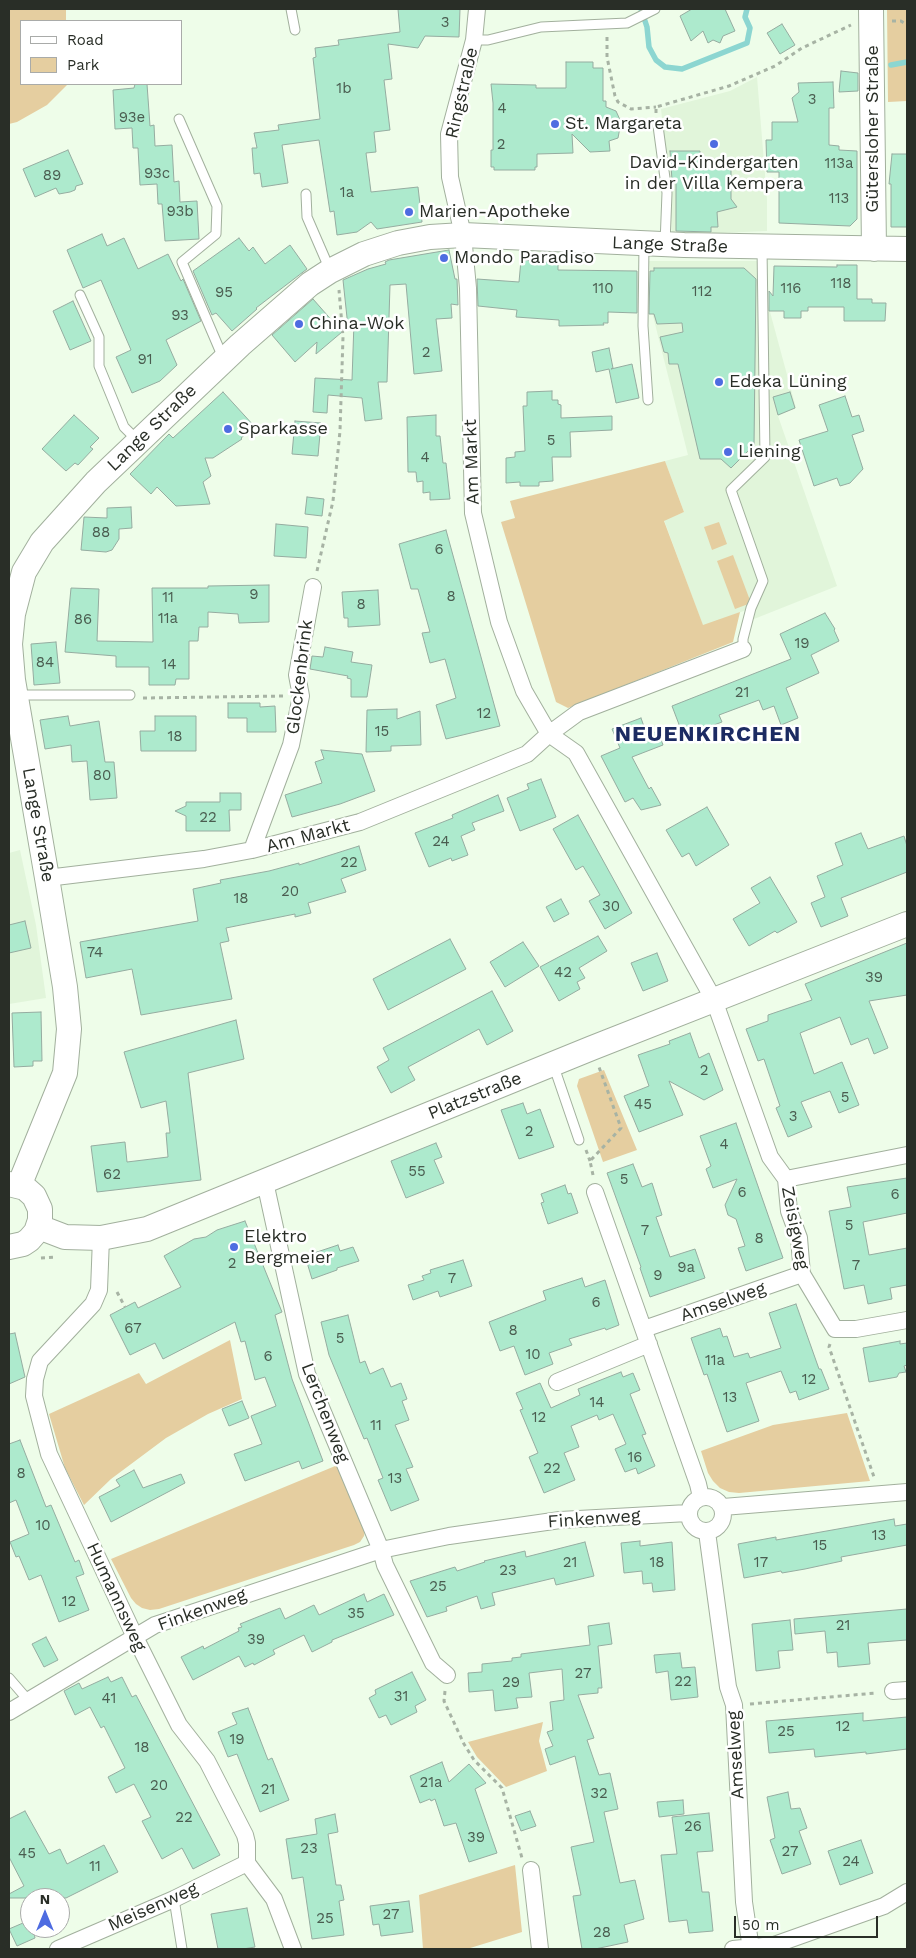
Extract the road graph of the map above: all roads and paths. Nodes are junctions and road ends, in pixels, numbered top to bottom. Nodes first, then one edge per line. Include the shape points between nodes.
1 (291, 9) edge
2 (477, 9) edge
3 (655, 9) edge
4 (872, 15) edge
5 (607, 25) junction
6 (907, 25) edge
7 (295, 30) dead end
8 (474, 40) junction
9 (656, 107) junction
10 (179, 119) dead end
11 (658, 126) joint
12 (306, 194) dead end
13 (463, 236) junction
14 (655, 244) junction
15 (762, 247) junction
16 (874, 249) junction
17 (907, 249) edge
18 (333, 269) junction
19 (80, 295) dead end
20 (224, 360) junction
21 (648, 400) dead end
22 (138, 441) junction
23 (313, 587) joint
24 (11, 614) edge
25 (743, 649) joint
26 (15, 695) junction
27 (130, 695) joint
28 (300, 696) junction
29 (549, 734) junction
30 (252, 850) junction
31 (48, 878) junction
32 (907, 924) edge
33 (714, 1000) junction
34 (592, 1048) junction
35 (553, 1064) junction
36 (579, 1140) dead end
37 (907, 1155) edge
38 (786, 1179) junction
39 (265, 1182) junction
40 (14, 1185) edge
41 (595, 1192) joint
42 (39, 1227) junction
43 (101, 1238) junction
44 (9, 1247) edge
45 (802, 1274) junction
46 (907, 1320) edge
47 (835, 1329) junction
48 (646, 1337) junction
49 (557, 1382) dead end
50 (907, 1492) edge
51 (881, 1494) junction
52 (701, 1497) junction
53 (723, 1507) junction
54 (688, 1513) junction
55 (707, 1532) junction
56 (381, 1550) junction
57 (135, 1637) junction
58 (447, 1675) joint
59 (9, 1678) edge
60 (900, 1690) edge
61 (28, 1700) junction
62 (734, 1705) junction
63 (9, 1712) edge
64 (247, 1862) junction
65 (531, 1870) joint
66 (907, 1892) edge
67 (174, 1899) junction
68 (58, 1949) edge
69 (182, 1949) edge
70 (293, 1949) edge
71 (540, 1949) edge
72 (733, 1949) edge
73 (750, 1949) edge

1 - 7 lane
2 - 8 street, Ringstraße
3 - 5 lane via 627,23
4 - 6 path
4 - 9 path via 730,86
4 - 16 main road, Gütersloher Straße
5 - 8 lane via 541,27 488,40
5 - 9 path via 607,57 618,102 631,110
8 - 13 street, Ringstraße via 449,134 450,177
9 - 11 path
10 - 20 lane via 216,206 216,234 182,262
11 - 14 lane via 667,193
12 - 18 lane via 308,217
13 - 14 main road, Lange Straße
13 - 18 main road, Lange Straße via 430,237 398,243
13 - 29 street, Am Markt via 468,288 474,513 499,622 524,691
14 - 15 main road, Lange Straße
14 - 21 lane via 642,326
15 - 16 main road, Lange Straße
15 - 25 lane via 764,457 731,490 763,580 751,608
16 - 17 main road, Lange Straße
18 - 20 main road, Lange Straße via 310,284
18 - 23 path via 343,323 340,432 333,500
19 - 22 lane via 99,337 99,366 124,427
20 - 22 main road, Lange Straße
22 - 24 main road, Lange Straße via 42,542 24,572
23 - 28 street, Glockenbrink via 297,675
24 - 26 main road, Lange Straße
25 - 29 street, Am Markt via 579,712
26 - 27 lane
26 - 31 main road, Lange Straße
27 - 28 path via 136,698
28 - 30 street, Glockenbrink via 291,745
29 - 30 street, Am Markt via 527,754 360,822
29 - 33 street, Am Markt via 576,753
30 - 31 street, Am Markt
31 - 40 main road, Lange Straße via 65,987 69,1030 67,1056 65,1073
32 - 33 main road, Platzstraße
33 - 34 main road, Platzstraße
33 - 38 street, Zeisigweg via 770,1157
34 - 35 main road, Platzstraße
34 - 41 path via 621,1128 590,1161
35 - 36 lane
35 - 39 main road, Platzstraße
37 - 38 street
38 - 45 street, Zeisigweg via 789,1211 799,1238
39 - 43 main road, Platzstraße via 146,1229
39 - 56 street, Lerchenweg via 307,1374
40 - 42 main road via 34,1196 40,1209
41 - 48 street
42 - 43 main road, Platzstraße via 65,1237
42 - 44 main road via 23,1244
43 - 57 street, Humannsweg via 99,1290 93,1304 40,1361 34,1396 49,1454
45 - 47 street, Zeisigweg
45 - 48 street, Amselweg
46 - 47 street via 856,1329
47 - 51 path via 829,1347
48 - 49 street, Amselweg
48 - 52 street
50 - 51 street
51 - 53 street
52 - 53 street via 718,1500
52 - 54 street via 692,1503
53 - 55 street via 724,1518 717,1528
54 - 55 street via 691,1523
54 - 56 street, Finkenweg via 560,1520 449,1536
55 - 62 street, Amselweg via 728,1687
56 - 57 street, Finkenweg via 155,1625
56 - 58 street via 385,1565 433,1663
57 - 61 street, Finkenweg
57 - 64 street, Humannsweg via 179,1725 207,1761 245,1835
58 - 65 path via 444,1701 474,1760 502,1788 520,1856
59 - 61 lane
60 - 62 path
61 - 63 street, Finkenweg
62 - 73 street, Amselweg via 744,1902
64 - 67 street, Meisenweg
64 - 70 street via 274,1899
65 - 71 street
66 - 73 street via 884,1906 774,1945
67 - 68 street, Meisenweg
67 - 69 lane
72 - 73 street

